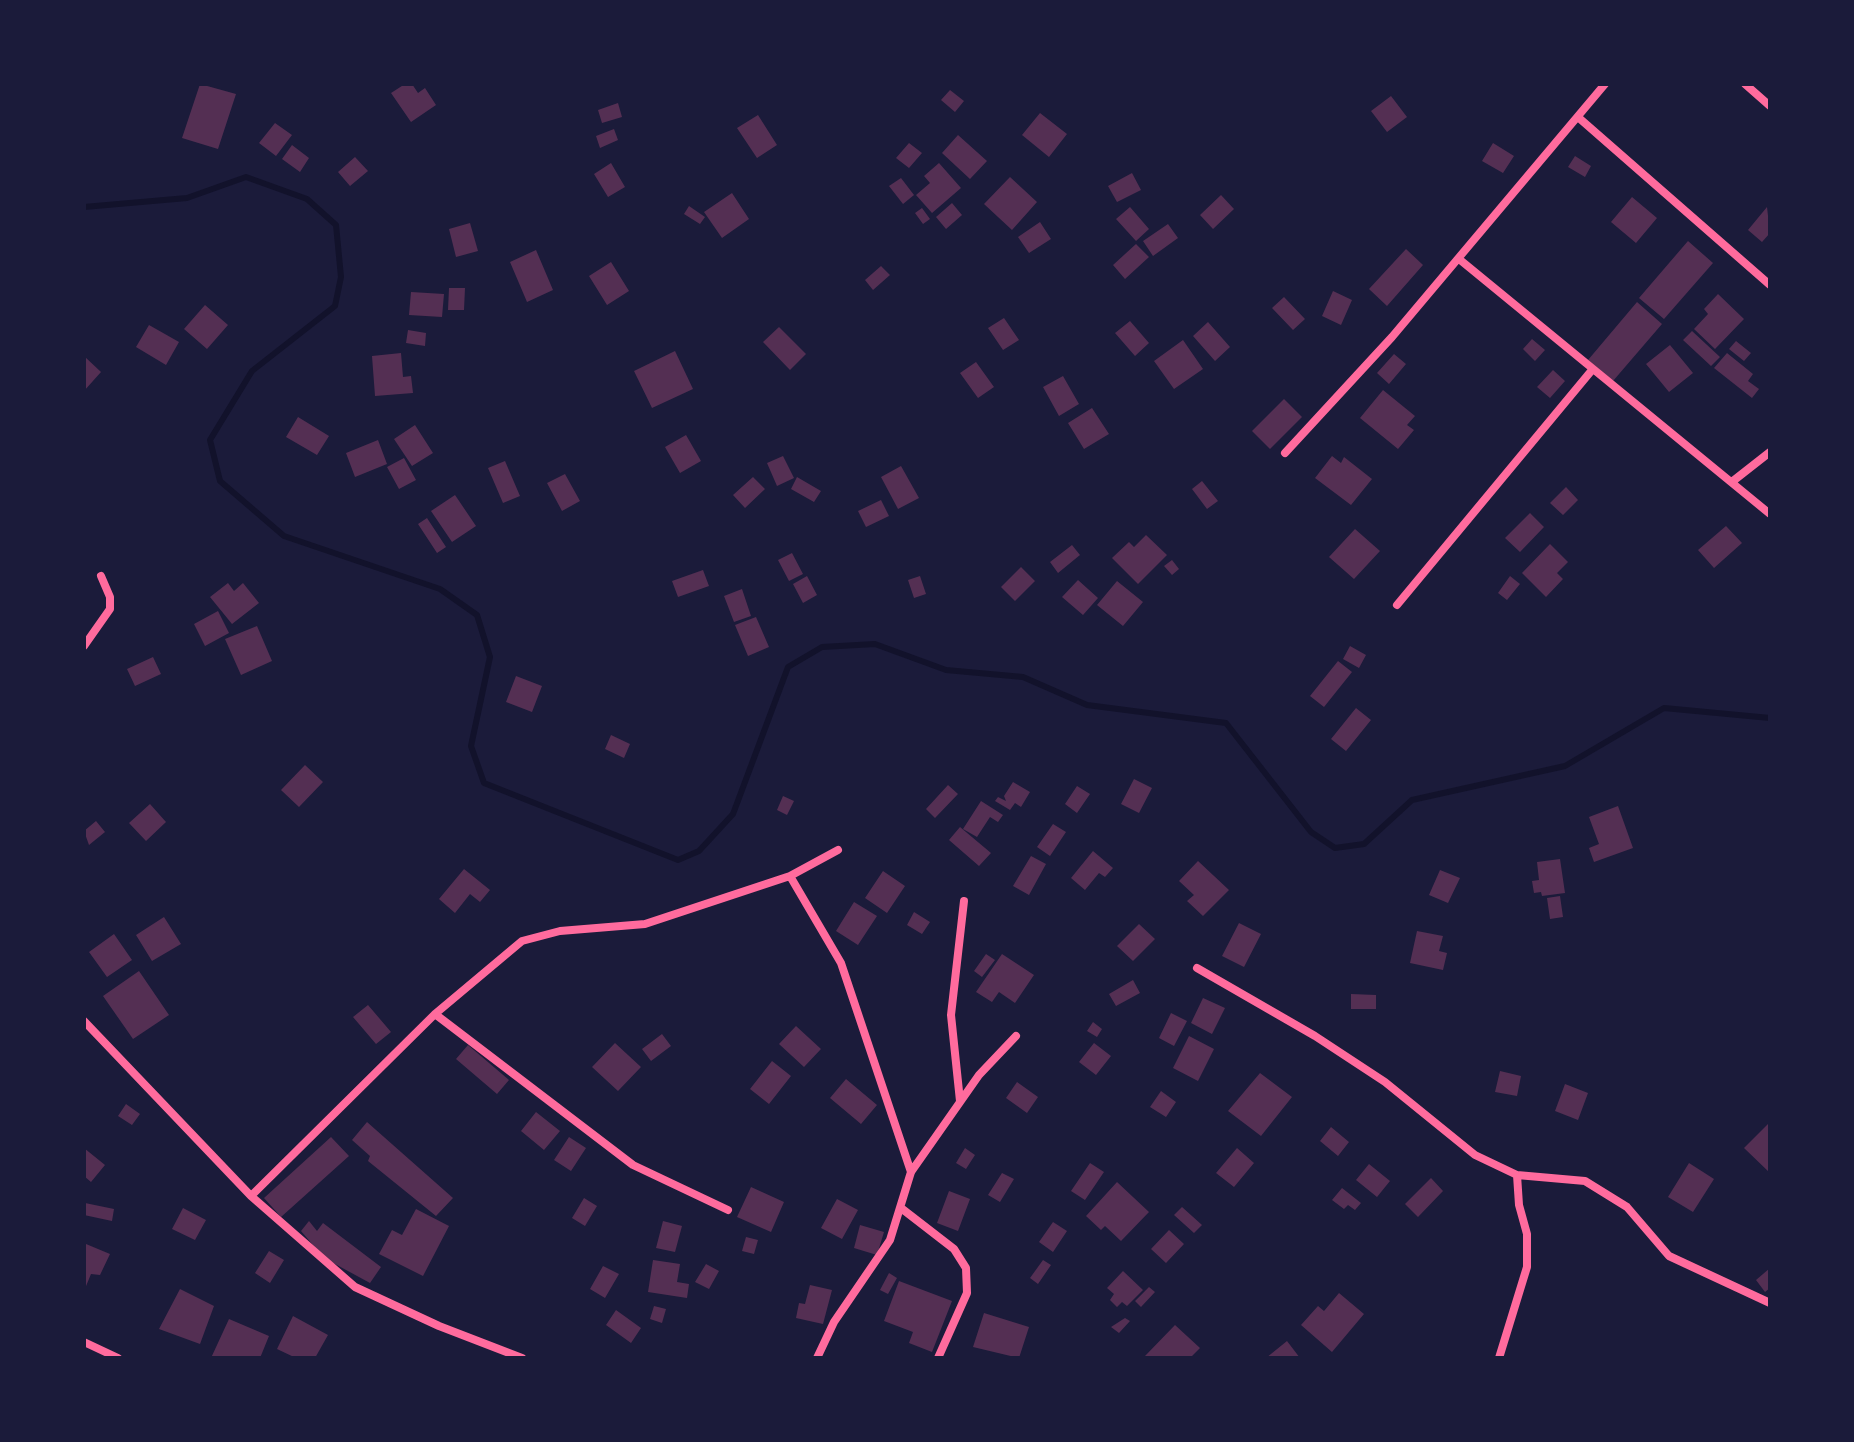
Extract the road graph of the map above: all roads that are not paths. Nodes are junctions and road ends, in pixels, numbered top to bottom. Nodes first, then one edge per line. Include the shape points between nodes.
1 (1605, 84) edge
2 (1745, 84) edge
3 (1770, 106) edge
4 (1579, 118) junction
5 (1459, 259) junction
6 (1770, 285) edge
7 (1592, 370) junction
8 (1770, 452) edge
9 (1285, 453) dead end
10 (1733, 481) junction
11 (1770, 514) edge
12 (101, 576) dead end
13 (1397, 605) dead end
14 (84, 646) edge
15 (838, 850) dead end
16 (790, 876) junction
17 (964, 901) dead end
18 (1197, 968) dead end
19 (435, 1014) junction
20 (84, 1021) edge
21 (1016, 1036) dead end
22 (960, 1101) junction
23 (911, 1172) junction
24 (1517, 1175) junction
25 (251, 1196) junction
26 (901, 1208) junction
27 (728, 1210) dead end
28 (1770, 1303) edge
29 (84, 1342) edge
30 (118, 1358) edge
31 (522, 1358) edge
32 (817, 1358) edge
33 (938, 1358) edge
34 (1499, 1358) edge

1 - 4 street
2 - 3 street
4 - 5 street
4 - 6 street
5 - 7 street
5 - 9 street
7 - 10 street
7 - 13 street
8 - 10 street
10 - 11 street
12 - 14 street via 110,609
15 - 16 street
16 - 19 street via 645,924 560,931 522,941
16 - 23 street via 847,977
17 - 22 street via 951,1015
18 - 24 street via 1315,1036 1428,1114 1475,1155
19 - 25 street
19 - 27 street via 633,1165
20 - 25 street
21 - 22 street
22 - 23 street
23 - 26 street
24 - 28 street via 1585,1181 1627,1207 1669,1256
24 - 34 street via 1527,1267
25 - 31 street via 355,1287
26 - 32 street via 890,1240 834,1322
26 - 33 street via 954,1249 966,1268 967,1293
29 - 30 street

